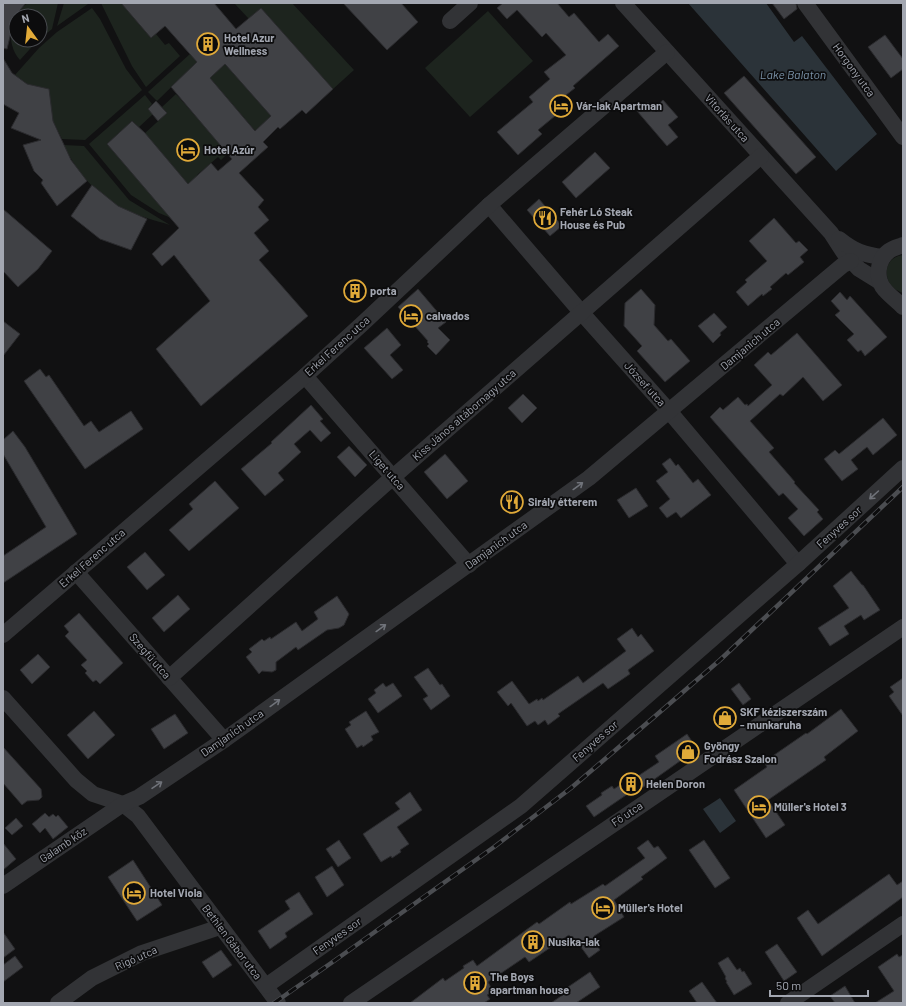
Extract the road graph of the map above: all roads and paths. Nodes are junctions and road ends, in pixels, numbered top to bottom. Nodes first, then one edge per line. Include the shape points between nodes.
1 (470, 3) edge
2 (623, 3) edge
3 (805, 3) edge
4 (450, 21) dead end
5 (667, 52) junction
6 (903, 137) edge
7 (761, 156) junction
8 (489, 205) junction
9 (831, 234) junction
10 (903, 245) edge
11 (883, 257) junction
12 (851, 261) junction
13 (880, 282) junction
14 (897, 297) edge
15 (903, 307) edge
16 (581, 312) junction
17 (305, 376) junction
18 (669, 411) junction
19 (903, 468) edge
20 (394, 477) junction
21 (798, 564) junction
22 (469, 565) junction
23 (76, 572) junction
24 (903, 627) edge
25 (3, 635) edge
26 (170, 678) junction
27 (3, 698) edge
28 (224, 740) junction
29 (123, 804) junction
30 (3, 886) edge
31 (903, 924) edge
32 (220, 927) junction
33 (266, 986) junction
34 (58, 1003) edge
35 (278, 1003) edge
36 (351, 1003) edge
37 (788, 1003) edge

1 - 4 street
2 - 5 street, Vitorlás utca
3 - 6 street, Horgony utca
5 - 7 street, Vitorlás utca
5 - 8 street, Erkel Ferenc utca
7 - 9 street, Vitorlás utca
7 - 16 street, Kiss János altábornagy utca
8 - 16 street, József utca
8 - 17 street, Erkel Ferenc utca
9 - 11 street, Vitorlás utca via 850,248 866,255
9 - 12 street, Vitorlás utca
10 - 11 street via 888,251
11 - 13 street via 879,265
12 - 13 street, Vitorlás utca
12 - 18 street, Damjanich utca via 843,265
13 - 14 street, Vitorlás utca via 884,289
14 - 15 street, Vitorlás utca
16 - 18 street, József utca
16 - 20 street, Kiss János altábornagy utca
17 - 20 street, Liget utca
17 - 23 street, Erkel Ferenc utca
18 - 21 street, József utca
22 -> 18 street, Damjanich utca via 589,478
19 -> 21 street, Fenyves sor
20 - 22 street, Liget utca
20 - 26 street, Kiss János altábornagy utca
21 - 33 street, Fenyves sor via 521,806
28 -> 22 street, Damjanich utca
23 - 25 street, Erkel Ferenc utca
23 - 26 street, Szegfű utca
24 - 36 street, Fő utca
26 - 28 street, Szegfű utca
27 - 29 street, Bethlen Gábor utca via 76,780 93,794
29 -> 28 street, Damjanich utca
29 - 30 street, Galamb köz
29 - 32 street, Bethlen Gábor utca via 138,816
31 - 37 street
32 - 33 street, Bethlen Gábor utca
32 - 34 street, Rigó utca via 142,953 92,978
33 - 35 street, Bethlen Gábor utca

